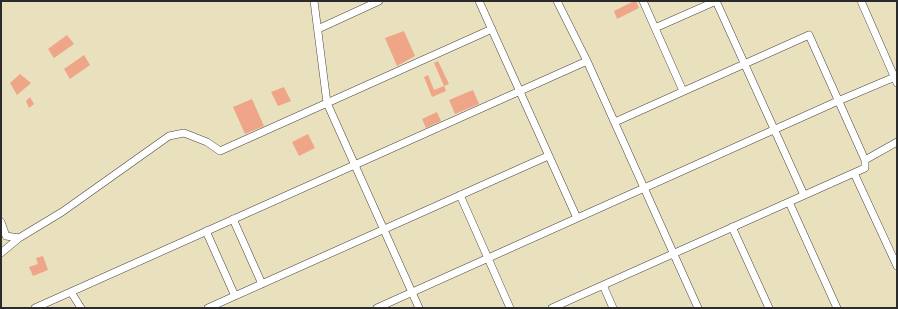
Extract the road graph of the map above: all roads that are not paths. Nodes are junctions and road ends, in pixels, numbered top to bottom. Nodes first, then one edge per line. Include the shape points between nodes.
1 (314, 1) edge
2 (379, 1) edge
3 (479, 1) edge
4 (557, 1) edge
5 (643, 1) edge
6 (716, 1) edge
7 (861, 1) edge
8 (655, 28) junction
9 (318, 29) junction
10 (492, 29) junction
11 (587, 61) junction
12 (745, 64) junction
13 (896, 79) edge
14 (519, 91) junction
15 (683, 91) junction
16 (838, 101) junction
17 (327, 103) junction
18 (615, 122) junction
19 (774, 130) junction
20 (897, 142) edge
21 (548, 156) junction
22 (865, 160) junction
23 (355, 165) junction
24 (854, 173) junction
25 (644, 188) junction
26 (460, 195) junction
27 (804, 195) junction
28 (789, 202) junction
29 (577, 218) junction
30 (233, 219) junction
31 (1, 222) edge
32 (732, 227) junction
33 (384, 229) junction
34 (206, 232) junction
35 (19, 238) junction
36 (1, 253) edge
37 (674, 254) junction
38 (488, 258) junction
39 (897, 266) edge
40 (262, 284) junction
41 (603, 285) junction
42 (71, 292) junction
43 (412, 292) junction
44 (235, 296) junction
45 (35, 308) edge
46 (81, 308) edge
47 (208, 308) edge
48 (377, 308) edge
49 (419, 308) edge
50 (510, 308) edge
51 (552, 308) edge
52 (613, 308) edge
53 (698, 308) edge
54 (769, 308) edge
55 (837, 308) edge

1 - 9 street
2 - 9 street
3 - 10 street
4 - 11 street
5 - 8 street
6 - 8 street
6 - 12 street
7 - 13 street
8 - 15 street
9 - 17 street
10 - 14 street
10 - 17 street
11 - 14 street
11 - 18 street
12 - 15 street
12 - 16 street via 809,35
12 - 19 street
13 - 16 street
14 - 21 street
14 - 23 street
15 - 18 street
16 - 19 street
16 - 22 street
17 - 23 street
17 - 35 street via 220,151 207,142 184,133 169,136 62,212
18 - 25 street
19 - 25 street
19 - 27 street
20 - 22 street
21 - 26 street
21 - 29 street
22 - 24 street via 865,168
23 - 30 street
23 - 33 street
24 - 27 street
24 - 39 street
25 - 29 street
25 - 37 street
26 - 33 street
26 - 38 street
27 - 28 street
28 - 32 street
28 - 55 street
29 - 38 street
30 - 34 street
30 - 40 street
31 - 35 street via 6,236
32 - 37 street
32 - 54 street
33 - 40 street
33 - 43 street
34 - 42 street
34 - 44 street
35 - 36 street
37 - 41 street
37 - 53 street
38 - 43 street
38 - 50 street
40 - 44 street
41 - 51 street
41 - 52 street
42 - 45 street
42 - 46 street
43 - 48 street
43 - 49 street
44 - 47 street

